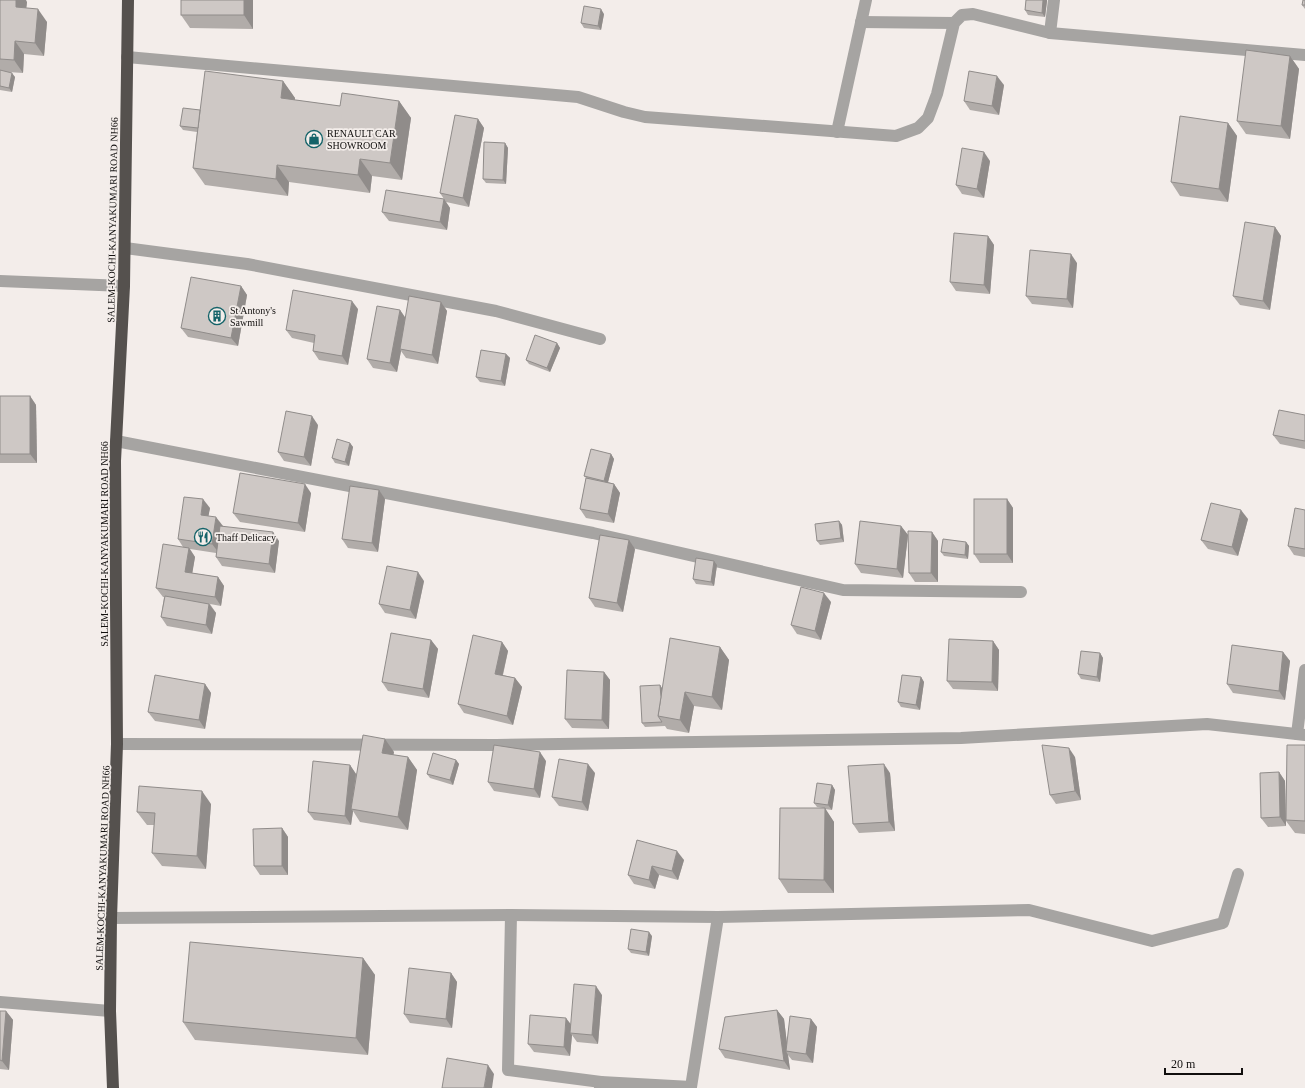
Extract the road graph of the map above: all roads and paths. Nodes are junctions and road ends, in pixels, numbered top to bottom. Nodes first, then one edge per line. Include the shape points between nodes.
1 (128, 0) edge
2 (866, 0) edge
3 (1054, 0) edge
4 (861, 22) junction
5 (954, 23) junction
6 (1050, 33) junction
7 (1305, 54) edge
8 (127, 56) junction
9 (837, 132) junction
10 (125, 248) junction
11 (0, 282) edge
12 (124, 286) junction
13 (600, 339) dead end
14 (116, 441) junction
15 (1021, 592) dead end
16 (1305, 670) edge
17 (1301, 734) edge
18 (117, 744) junction
19 (1238, 874) dead end
20 (511, 915) junction
21 (718, 917) junction
22 (111, 918) junction
23 (0, 1002) edge
24 (110, 1011) junction
25 (601, 1085) edge
26 (113, 1088) edge

1 - 8 highway, SALEM-KOCHI-KANYAKUMARI ROAD NH66
2 - 4 street
3 - 6 street
4 - 5 street
4 - 9 street
5 - 6 street via 962,15 973,14
5 - 9 street via 937,94 928,118 918,128 896,136
6 - 7 street
8 - 9 street via 578,97 645,117
8 - 10 highway, SALEM-KOCHI-KANYAKUMARI ROAD NH66
10 - 12 highway, SALEM-KOCHI-KANYAKUMARI ROAD NH66
10 - 13 street via 247,264 496,311
11 - 12 street
12 - 14 highway, SALEM-KOCHI-KANYAKUMARI ROAD NH66
14 - 15 street via 593,533 843,590
14 - 18 highway, SALEM-KOCHI-KANYAKUMARI ROAD NH66
16 - 17 street
17 - 18 street via 1208,724 961,738 496,745
18 - 22 highway, SALEM-KOCHI-KANYAKUMARI ROAD NH66
19 - 21 street via 1223,923 1152,941 1029,910
20 - 21 street
20 - 22 street
20 - 25 street via 508,1070
21 - 25 street via 691,1087
22 - 24 highway, SALEM-KOCHI-KANYAKUMARI ROAD NH66
23 - 24 street
24 - 26 highway, SALEM-KOCHI-KANYAKUMARI ROAD NH66

